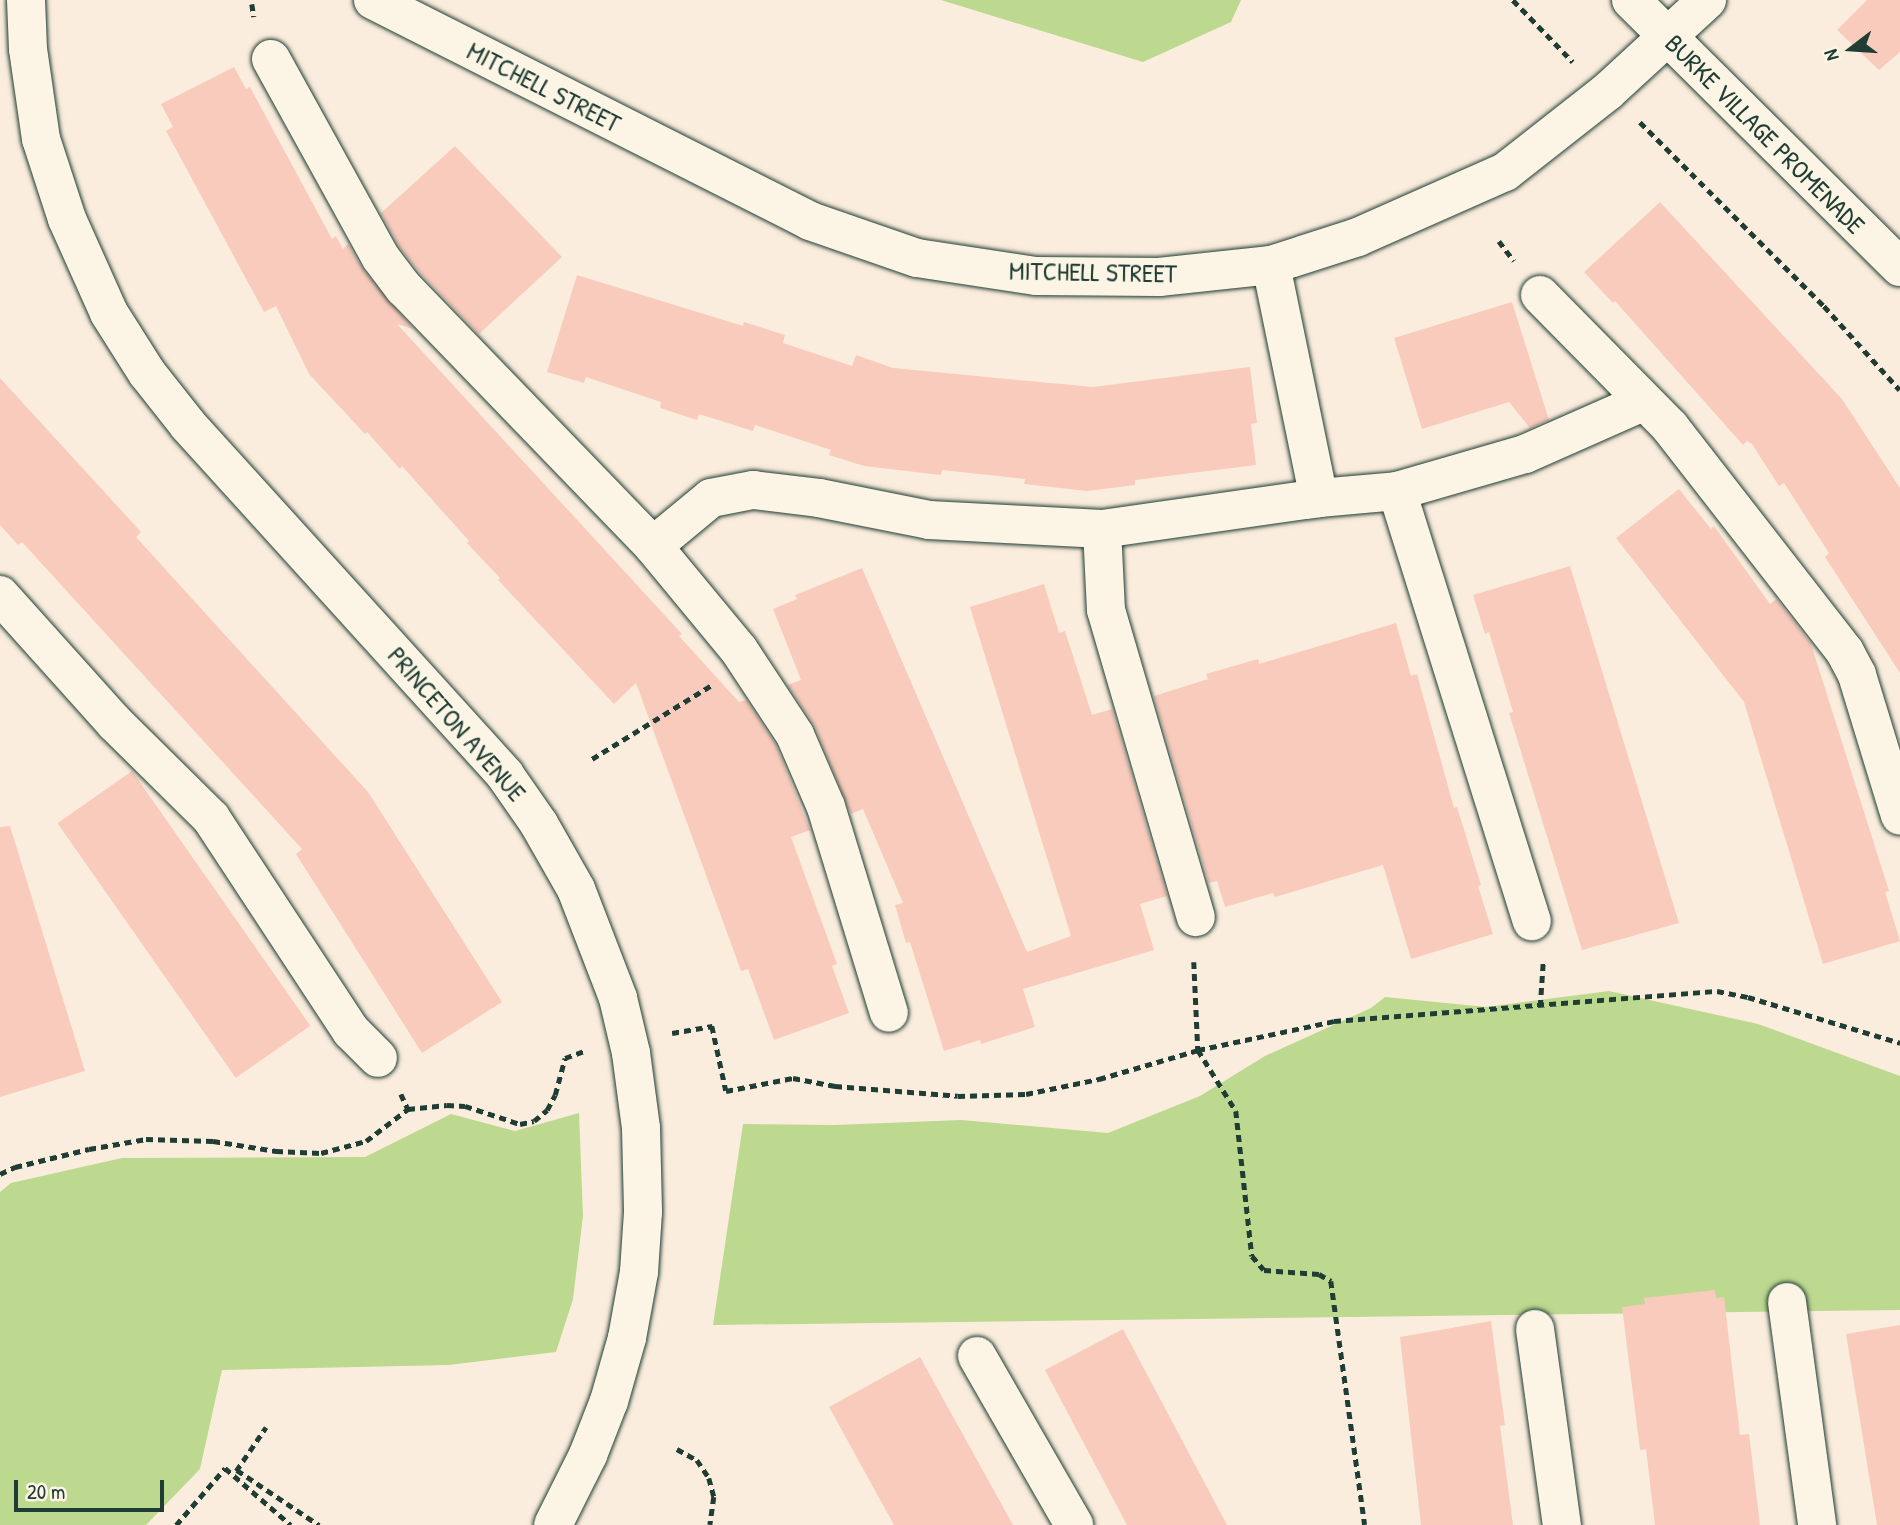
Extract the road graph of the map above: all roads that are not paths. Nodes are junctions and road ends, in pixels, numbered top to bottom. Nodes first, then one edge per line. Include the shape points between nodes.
1 (26, 0) edge
2 (373, 0) edge
3 (1631, 0) edge
4 (1707, 0) edge
5 (1667, 37) junction
6 (271, 59) dead end
7 (1271, 265) junction
8 (1900, 267) edge
9 (1540, 295) dead end
10 (1643, 402) junction
11 (1397, 491) junction
12 (1319, 498) junction
13 (1102, 529) junction
14 (653, 546) junction
15 (0, 596) edge
16 (1900, 816) edge
17 (1196, 917) road end
18 (1532, 921) dead end
19 (889, 1013) dead end
20 (378, 1058) dead end
21 (1787, 1302) dead end
22 (1535, 1329) dead end
23 (978, 1356) dead end
24 (561, 1522) edge
25 (1074, 1525) edge
26 (1562, 1525) edge
27 (1817, 1525) edge

1 - 24 street, PRINCETON AVENUE via 41,139 67,219 109,313 147,373 188,425 487,752 526,804 564,865 618,998 629,1041 643,1153 639,1272 609,1401
2 - 7 street, MITCHELL STREET via 810,221 917,258 1036,276 1159,277
3 - 5 street, BURKE VILLAGE PROMENADE
4 - 5 street, MITCHELL STREET
5 - 7 street, MITCHELL STREET via 1607,92 1505,172 1358,237
5 - 8 street, BURKE VILLAGE PROMENADE
6 - 14 street via 381,258 404,288
7 - 12 street
9 - 10 street
10 - 11 street via 1525,454
10 - 16 street via 1670,427 1845,652 1857,675
11 - 12 street
11 - 18 street
12 - 13 street
13 - 14 street via 929,520 753,490 711,498
13 - 17 street via 1107,610
14 - 19 street via 739,650 795,735 826,807
15 - 20 street via 115,723 211,818 351,1031
21 - 27 street
22 - 26 street
23 - 25 street

